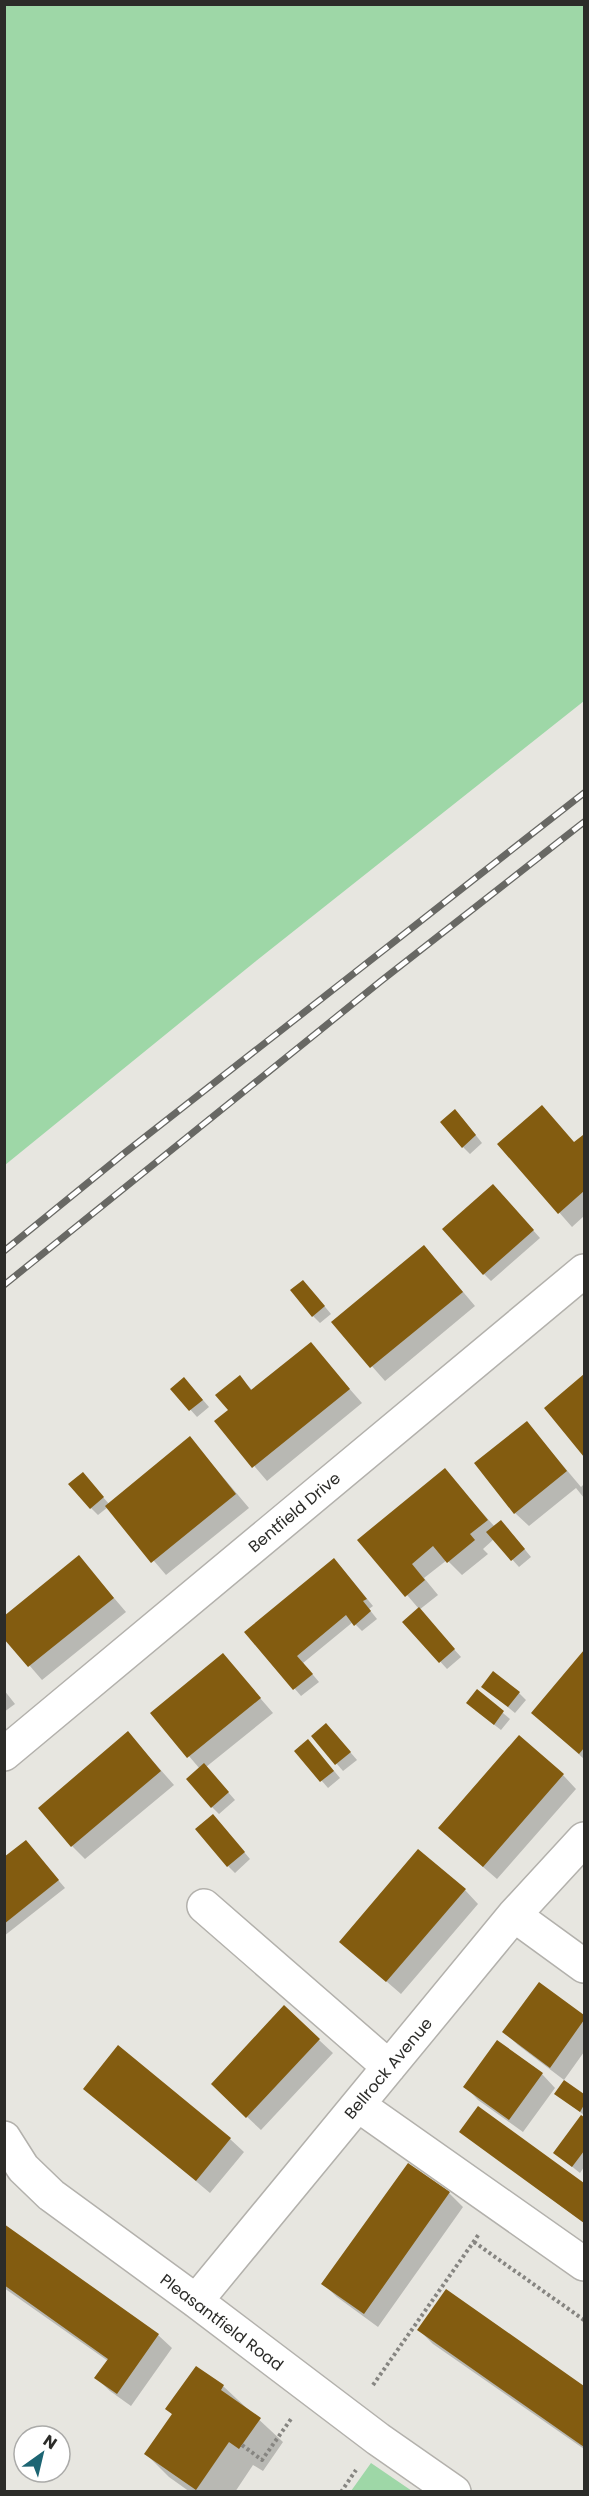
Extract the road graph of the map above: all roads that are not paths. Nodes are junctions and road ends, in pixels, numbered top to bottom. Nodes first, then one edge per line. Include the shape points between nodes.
1 (585, 1271) edge
2 (4, 1754) edge
3 (585, 1839) edge
4 (204, 1906) dead end
5 (514, 1916) junction
6 (585, 1966) edge
7 (389, 2067) junction
8 (358, 2105) junction
9 (4, 2138) edge
10 (585, 2264) edge
11 (196, 2301) junction
12 (454, 2492) edge

1 - 2 street, Bentfield Drive
3 - 5 street, Bellrock Avenue
4 - 7 street
5 - 6 street
5 - 7 street, Bellrock Avenue
7 - 8 street, Bellrock Avenue
8 - 10 street
8 - 11 street, Bellrock Avenue
9 - 11 street, Pleasantfield Road via 23,2168 51,2195
11 - 12 street, Pleasantfield Road

